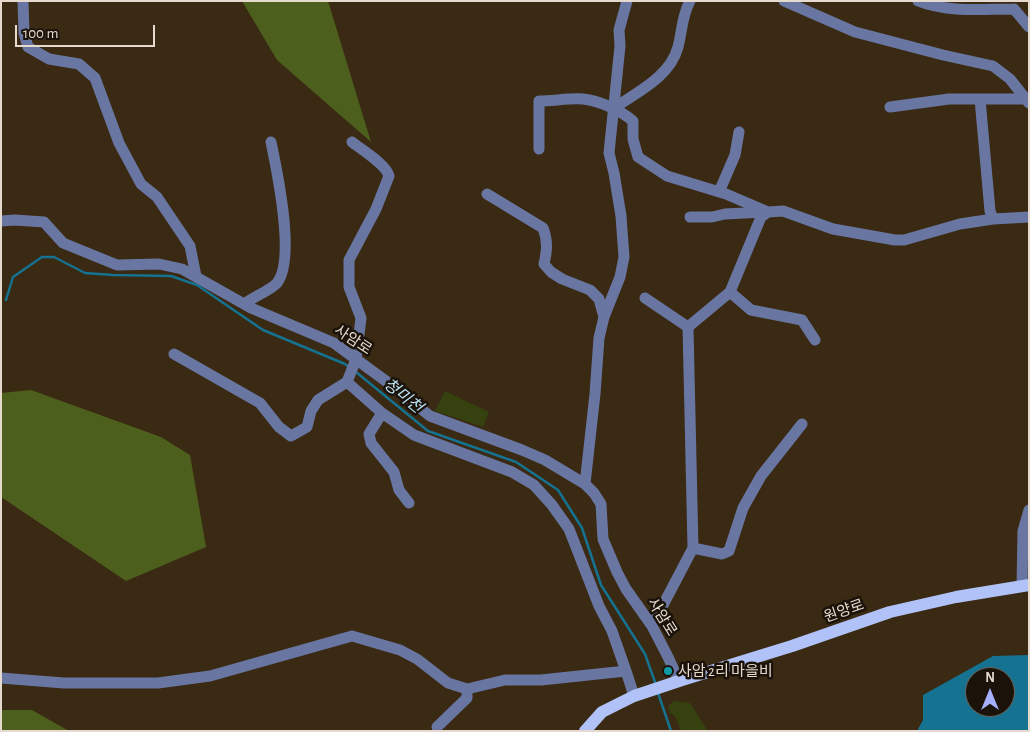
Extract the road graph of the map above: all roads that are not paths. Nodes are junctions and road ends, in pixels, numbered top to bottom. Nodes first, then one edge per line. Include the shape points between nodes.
1 (24, 1) edge
2 (627, 1) edge
3 (690, 1) edge
4 (784, 1) edge
5 (918, 1) edge
6 (1015, 5) edge
7 (1029, 27) edge
8 (980, 100) junction
9 (1027, 101) edge
10 (890, 107) dead end
11 (614, 108) junction
12 (739, 132) dead end
13 (272, 142) dead end
14 (352, 142) dead end
15 (540, 149) dead end
16 (719, 192) junction
17 (487, 194) dead end
18 (768, 212) junction
19 (690, 217) dead end
20 (1029, 217) edge
21 (993, 219) junction
22 (1, 221) edge
23 (196, 276) junction
24 (730, 292) junction
25 (645, 298) dead end
26 (244, 304) junction
27 (604, 316) junction
28 (688, 327) junction
29 (815, 340) dead end
30 (174, 354) dead end
31 (356, 359) junction
32 (347, 382) junction
33 (382, 413) junction
34 (802, 424) dead end
35 (585, 484) junction
36 (409, 503) dead end
37 (1029, 510) edge
38 (693, 548) junction
39 (1026, 585) edge
40 (652, 626) junction
41 (626, 671) junction
42 (1, 678) edge
43 (676, 682) junction
44 (467, 689) junction
45 (636, 696) junction
46 (437, 728) dead end
47 (585, 731) edge

1 - 23 street via 24,34 28,47 49,59 80,64 95,78 119,143 141,184 157,197 190,246
2 - 11 street via 619,30
3 - 11 street via 672,61 658,78
4 - 9 street via 855,32 993,66 1010,79
5 - 6 street via 947,9
6 - 7 street
8 - 9 street
8 - 10 street via 949,99
8 - 21 street
11 - 15 street via 583,99 539,101
11 - 16 street via 633,121 633,139 638,156 667,176
11 - 27 street via 609,153 624,257 620,278
12 - 16 street via 735,155
13 - 26 street via 284,208 282,274 276,285
14 - 31 street via 389,173 376,209 350,260 350,287 361,318
16 - 18 street
17 - 27 street via 543,228 547,248 544,264 562,279 590,290 599,300
18 - 19 street
18 - 21 street via 783,211 833,229 895,240
18 - 24 street via 761,217
20 - 21 street
22 - 23 street, 사암로 via 44,222 63,243 117,265 159,264
23 - 26 street, 사암로
24 - 28 street
24 - 29 street via 751,310 802,320
25 - 28 street
26 - 31 street, 사암로 via 334,343
27 - 35 street
28 - 38 street
30 - 32 street via 260,402 278,427 291,436 307,427 318,400
31 - 32 street
31 - 35 street, 사암로 via 430,416 545,460
32 - 33 street
33 - 36 street via 369,434 371,443 394,472 399,490
33 - 41 street via 414,435 512,472 534,485 569,529
34 - 38 street via 761,476 744,508 729,551 722,554
35 - 40 street, 사암로 via 601,504 604,539 609,554 626,589
37 - 39 street via 1023,531
38 - 40 street
39 - 43 main road, 원양로 via 890,612
40 - 43 street, 사암로
41 - 44 street via 541,680 505,680
41 - 45 street
42 - 44 street via 64,683 158,683 210,676 352,636 400,650 448,683
43 - 45 main road, 원양로
44 - 46 street via 467,698
45 - 47 main road via 602,712

